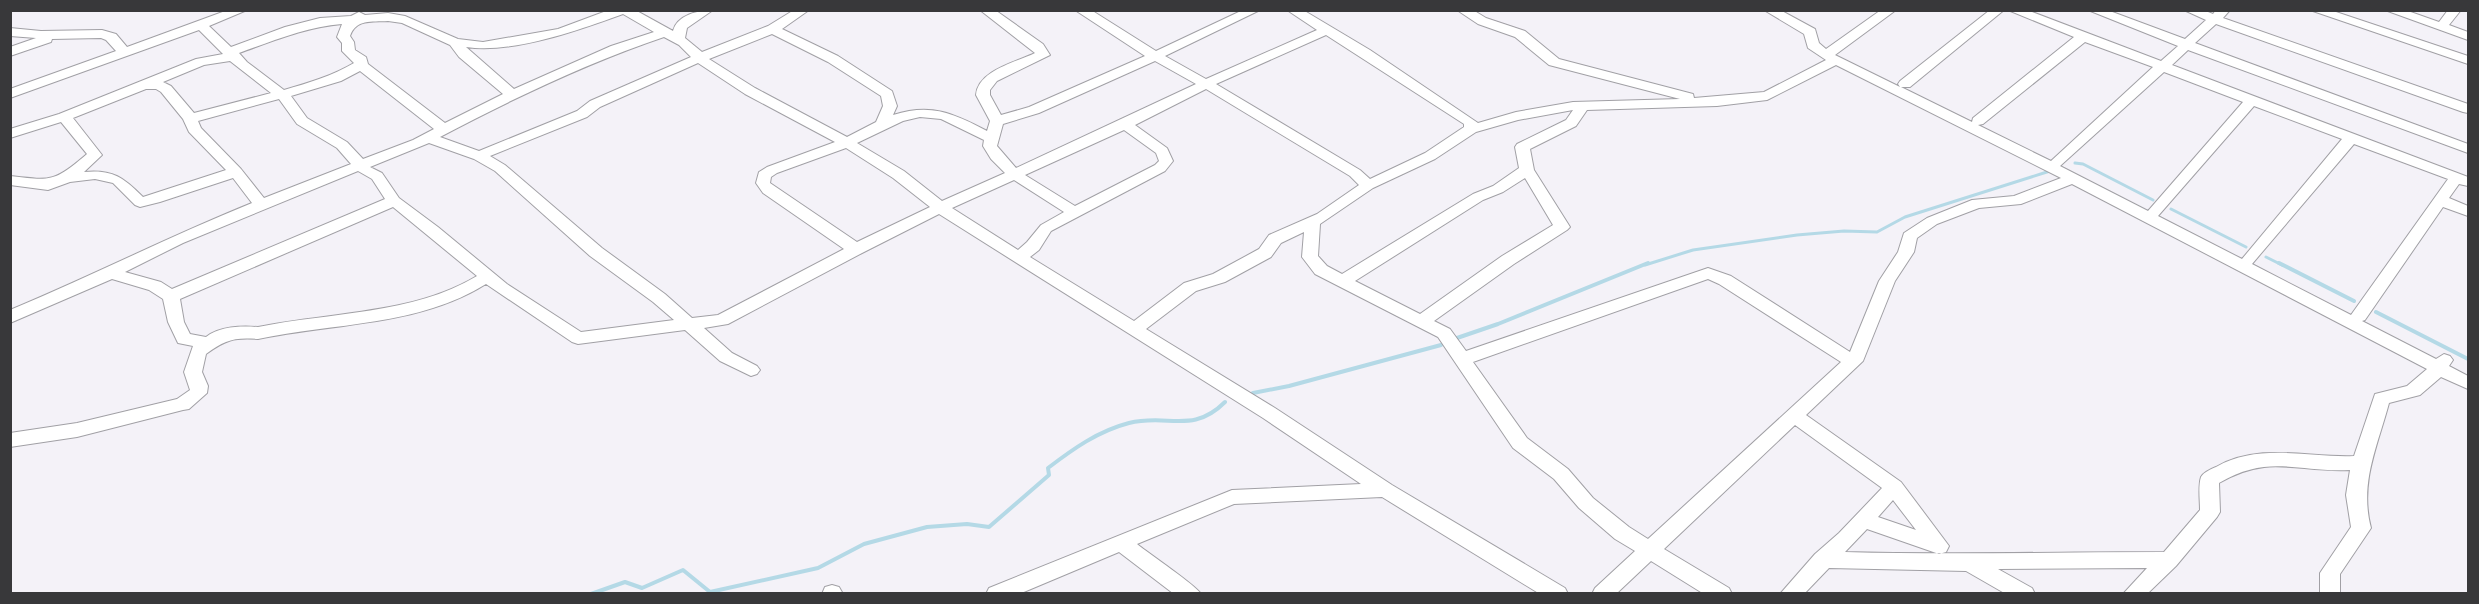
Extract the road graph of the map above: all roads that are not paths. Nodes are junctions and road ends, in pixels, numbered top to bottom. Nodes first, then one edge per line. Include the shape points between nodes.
1 (241, 10) edge
2 (367, 10) edge
3 (624, 10) edge
4 (707, 10) edge
5 (803, 10) edge
6 (986, 10) edge
7 (1081, 10) edge
8 (1254, 10) edge
9 (1293, 10) edge
10 (1463, 10) edge
11 (1770, 10) edge
12 (1890, 10) edge
13 (1998, 10) edge
14 (2014, 10) edge
15 (2094, 10) edge
16 (2118, 10) edge
17 (2190, 10) edge
18 (2316, 10) edge
19 (2391, 10) edge
20 (2455, 10) edge
21 (2337, 14) edge
22 (2220, 15) edge
23 (354, 20) junction
24 (201, 26) junction
25 (2441, 27) junction
26 (773, 29) junction
27 (1325, 31) junction
28 (10, 32) edge
29 (58, 34) junction
30 (671, 36) junction
31 (2469, 36) edge
32 (2083, 37) junction
33 (455, 42) junction
34 (2191, 42) junction
35 (10, 52) edge
36 (125, 53) junction
37 (232, 54) junction
38 (1833, 55) junction
39 (1155, 56) junction
40 (699, 58) junction
41 (2469, 60) edge
42 (361, 65) junction
43 (2163, 67) junction
44 (1206, 84) junction
45 (1905, 84) junction
46 (140, 86) junction
47 (10, 94) edge
48 (281, 95) junction
49 (513, 95) junction
50 (2252, 100) junction
51 (1703, 102) junction
52 (1583, 105) junction
53 (2469, 109) edge
54 (64, 117) junction
55 (190, 118) junction
56 (997, 121) junction
57 (1978, 121) junction
58 (1125, 124) junction
59 (882, 125) junction
60 (1471, 129) junction
61 (445, 130) junction
62 (10, 134) edge
63 (429, 138) junction
64 (991, 138) junction
65 (2351, 138) junction
66 (2398, 139) junction
67 (2469, 140) edge
68 (846, 143) junction
69 (2469, 149) edge
70 (479, 156) junction
71 (2058, 162) junction
72 (360, 165) junction
73 (1527, 170) junction
74 (236, 172) junction
75 (1017, 174) junction
76 (68, 178) junction
77 (2073, 178) junction
78 (10, 180) edge
79 (2462, 180) edge
80 (1368, 185) junction
81 (2440, 200) junction
82 (394, 201) junction
83 (261, 204) junction
84 (940, 208) junction
85 (2469, 211) edge
86 (2155, 212) junction
87 (1076, 213) junction
88 (1312, 221) junction
89 (856, 249) junction
90 (1019, 257) junction
91 (2249, 260) junction
92 (111, 273) junction
93 (488, 276) junction
94 (1344, 281) junction
95 (171, 296) junction
96 (2359, 316) junction
97 (10, 317) edge
98 (1422, 321) junction
99 (688, 324) junction
100 (1135, 330) junction
101 (207, 343) junction
102 (1462, 359) junction
103 (1852, 361) junction
104 (2441, 364) junction
105 (751, 370) dead end
106 (2469, 372) edge
107 (2469, 383) edge
108 (1794, 416) junction
109 (10, 440) edge
110 (2360, 463) junction
111 (1894, 487) junction
112 (1385, 490) junction
113 (1863, 520) junction
114 (1120, 542) junction
115 (1939, 546) junction
116 (1648, 550) junction
117 (1822, 560) junction
118 (2169, 560) junction
119 (1969, 563) junction
120 (996, 594) edge
121 (1191, 594) edge
122 (1558, 594) edge
123 (1602, 594) edge
124 (1722, 594) edge
125 (1790, 594) edge
126 (2025, 594) edge
127 (2133, 594) edge
128 (2330, 594) edge

1 - 24 street
2 - 23 street
3 - 30 street
3 - 33 street via 561,32 483,46
4 - 30 street
5 - 26 street
6 - 56 street via 1038,47 1043,55 987,83 983,98
7 - 39 street
8 - 39 street
9 - 27 street
10 - 51 street via 1520,34 1554,62
11 - 38 street via 1810,32 1813,45
12 - 38 street
13 - 45 street
14 - 32 street
15 - 34 street
16 - 34 street
17 - 22 street
18 - 21 street
19 - 25 street
20 - 25 street
21 - 41 street
22 - 34 street
22 - 53 street
23 - 33 street via 397,18
23 - 37 street via 320,22 291,30
23 - 42 street via 343,37
24 - 36 street
24 - 37 street
25 - 31 street
26 - 40 street
26 - 59 street via 832,59 887,94 890,106
27 - 44 street
27 - 60 street via 1424,90 1471,122
28 - 29 street
29 - 35 street
29 - 36 street via 111,37
30 - 40 street
30 - 49 street via 616,49
32 - 43 street
32 - 57 street
33 - 49 street
34 - 43 street
34 - 66 street
34 - 67 street
36 - 47 street
37 - 46 street
37 - 48 street
38 - 45 street
38 - 51 street via 1767,96
38 - 77 street
39 - 44 street
39 - 56 street via 1034,110
40 - 68 street
40 - 70 street via 595,104 582,114
42 - 48 street
42 - 61 street
43 - 50 street
43 - 71 street
44 - 58 street
44 - 80 street via 1355,173
45 - 57 street
46 - 54 street
46 - 55 street via 163,86
48 - 55 street via 208,117
48 - 72 street via 302,121 342,146
49 - 61 street
50 - 65 street
50 - 86 street
51 - 52 street
52 - 60 street via 1516,116
52 - 73 street via 1571,123 1522,147
54 - 62 street
54 - 76 street via 95,154
55 - 74 street via 194,129
56 - 64 street
57 - 71 street
58 - 75 street
58 - 87 street via 1162,151 1166,161 1160,168
59 - 64 street via 928,112
59 - 68 street
60 - 80 street via 1430,156
61 - 63 street
63 - 70 street
63 - 72 street
64 - 75 street via 994,155
65 - 66 street
65 - 91 street
66 - 69 street
66 - 79 street
68 - 84 street via 921,190
68 - 89 street via 772,170 764,175 762,183
70 - 99 street via 500,168 596,252
71 - 86 street
72 - 82 street via 377,176
72 - 83 street
73 - 94 street
73 - 98 street via 1562,227
74 - 76 street via 140,202 118,180 94,175
74 - 83 street
75 - 84 street
75 - 87 street
76 - 78 street via 48,185
77 - 103 street via 2016,201 1977,203 1932,221 1910,236 1906,252 1887,281
77 - 104 street
79 - 81 street
80 - 88 street
81 - 85 street
81 - 96 street
82 - 93 street
82 - 95 street
83 - 92 street via 177,239
84 - 89 street
84 - 90 street
86 - 91 street
87 - 90 street via 1046,228 1034,246
88 - 94 street via 1310,257 1322,270
88 - 100 street via 1275,240 1265,253 1219,278 1190,287
89 - 99 street via 722,320
90 - 100 street
91 - 96 street
92 - 95 street via 155,286
92 - 97 street
93 - 99 street via 578,338
93 - 101 street via 462,292 421,306 258,333 226,334
94 - 98 street
95 - 101 street via 184,339
96 - 104 street
98 - 102 street via 1444,333
99 - 105 street via 726,357
100 - 112 street
101 - 109 street via 198,351 193,372 198,393 183,404 77,430
102 - 103 street via 1708,273
102 - 116 street via 1520,442 1561,474 1622,533
103 - 108 street
104 - 106 street
104 - 107 street
104 - 110 street via 2419,388 2381,399
108 - 111 street
108 - 116 street
110 - 118 street via 2253,458 2221,471 2210,479 2210,512
110 - 128 street via 2355,495 2361,528 2330,573
111 - 113 street
111 - 115 street
112 - 114 street via 1232,497
112 - 122 street
113 - 115 street
113 - 117 street
114 - 120 street
114 - 121 street
115 - 119 street
116 - 123 street
116 - 124 street
117 - 119 street
117 - 125 street
118 - 119 street
118 - 127 street
119 - 126 street

